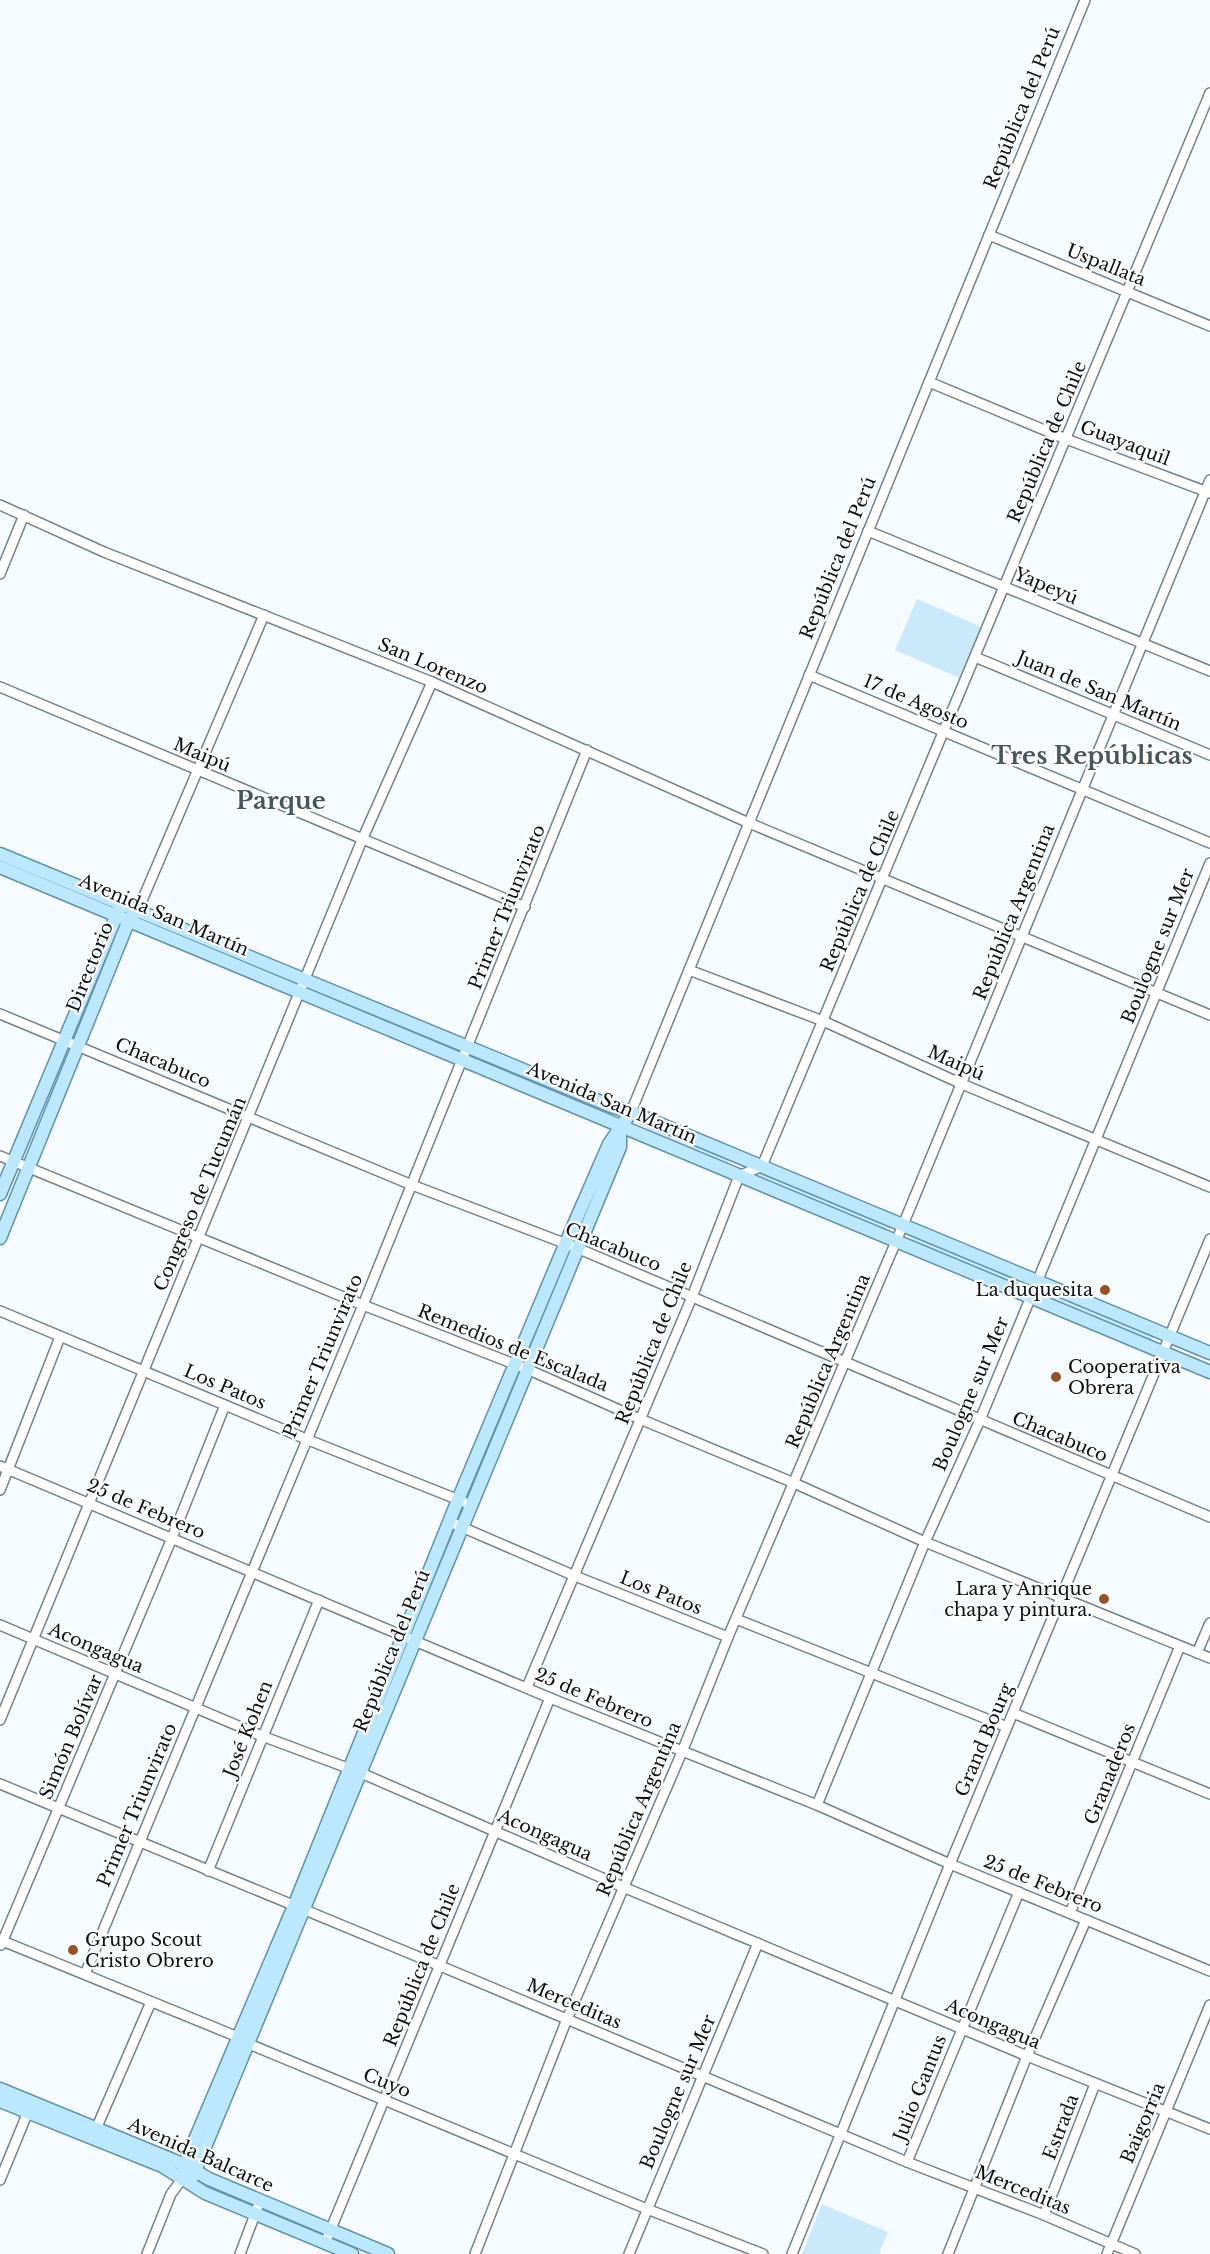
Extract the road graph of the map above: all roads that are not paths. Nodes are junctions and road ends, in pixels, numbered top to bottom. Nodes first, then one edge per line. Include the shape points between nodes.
1 (1085, 0) edge
2 (1210, 93) edge
3 (989, 235) junction
4 (1128, 291) junction
5 (1210, 326) edge
6 (929, 382) junction
7 (1066, 439) junction
8 (1210, 480) edge
9 (1208, 492) edge
10 (0, 504) edge
11 (24, 515) junction
12 (868, 531) junction
13 (0, 574) edge
14 (1004, 586) junction
15 (264, 615) junction
16 (1143, 644) junction
17 (975, 657) junction
18 (1210, 671) edge
19 (809, 675) junction
20 (432, 682) junction
21 (0, 687) edge
22 (1113, 715) junction
23 (945, 732) junction
24 (587, 750) junction
25 (1210, 755) edge
26 (196, 771) junction
27 (1083, 790) junction
28 (749, 823) junction
29 (362, 840) junction
30 (1210, 843) edge
31 (0, 854) edge
32 (1210, 862) edge
33 (0, 867) edge
34 (883, 879) junction
35 (525, 907) junction
36 (126, 912) junction
37 (1022, 937) junction
38 (689, 970) junction
39 (305, 980) junction
40 (300, 992) junction
41 (1157, 993) junction
42 (0, 1014) edge
43 (1210, 1015) edge
44 (823, 1021) junction
45 (64, 1040) junction
46 (79, 1045) junction
47 (465, 1054) junction
48 (962, 1084) junction
49 (631, 1112) junction
50 (250, 1118) junction
51 (620, 1127) junction
52 (1096, 1140) junction
53 (0, 1156) edge
54 (13, 1162) junction
55 (762, 1166) junction
56 (28, 1168) junction
57 (739, 1176) junction
58 (412, 1185) junction
59 (1210, 1187) edge
60 (0, 1194) edge
61 (903, 1225) junction
62 (0, 1238) edge
63 (199, 1238) junction
64 (1210, 1239) edge
65 (896, 1240) junction
66 (571, 1247) junction
67 (1036, 1280) junction
68 (692, 1297) junction
69 (1030, 1297) junction
70 (363, 1305) junction
71 (0, 1311) edge
72 (60, 1336) junction
73 (1170, 1336) junction
74 (1163, 1353) junction
75 (1210, 1353) edge
76 (846, 1362) junction
77 (522, 1367) junction
78 (145, 1370) junction
79 (1210, 1372) edge
80 (225, 1405) junction
81 (640, 1419) junction
82 (980, 1420) junction
83 (306, 1440) junction
84 (4, 1467) edge
85 (1111, 1476) junction
86 (794, 1482) junction
87 (0, 1490) edge
88 (464, 1503) junction
89 (91, 1504) junction
90 (1210, 1517) edge
91 (456, 1524) junction
92 (172, 1538) junction
93 (925, 1542) junction
94 (253, 1572) junction
95 (575, 1576) junction
96 (1061, 1598) junction
97 (319, 1600) junction
98 (736, 1619) junction
99 (1210, 1623) edge
100 (0, 1625) edge
101 (728, 1637) junction
102 (410, 1638) junction
103 (34, 1640) junction
104 (1180, 1646) junction
105 (1197, 1653) junction
106 (1210, 1658) edge
107 (871, 1672) junction
108 (115, 1674) junction
109 (527, 1687) junction
110 (550, 1698) junction
111 (196, 1708) junction
112 (1013, 1713) junction
113 (0, 1720) edge
114 (1007, 1727) junction
115 (262, 1736) junction
116 (682, 1752) junction
117 (1132, 1763) junction
118 (356, 1771) junction
119 (0, 1785) edge
120 (1210, 1794) edge
121 (817, 1805) junction
122 (59, 1808) junction
123 (495, 1832) junction
124 (140, 1841) junction
125 (950, 1864) junction
126 (208, 1871) junction
127 (623, 1887) junction
128 (1019, 1892) junction
129 (299, 1908) junction
130 (1070, 1913) junction
131 (1086, 1920) junction
132 (1, 1943) edge
133 (758, 1943) junction
134 (438, 1965) junction
135 (1210, 1971) edge
136 (85, 1974) junction
137 (895, 2000) junction
138 (151, 2002) junction
139 (1210, 2005) edge
140 (567, 2019) junction
141 (962, 2029) junction
142 (243, 2040) junction
143 (1027, 2056) junction
144 (703, 2076) junction
145 (1095, 2084) junction
146 (0, 2089) edge
147 (385, 2100) junction
148 (0, 2101) edge
149 (30, 2108) junction
150 (1166, 2112) junction
151 (96, 2129) junction
152 (1210, 2129) edge
153 (840, 2134) junction
154 (515, 2153) junction
155 (907, 2162) junction
156 (190, 2168) junction
157 (182, 2179) junction
158 (0, 2180) edge
159 (975, 2188) junction
160 (258, 2208) junction
161 (648, 2208) junction
162 (1044, 2215) junction
163 (331, 2231) junction
164 (325, 2244) junction
165 (1111, 2244) junction
166 (147, 2254) edge
167 (240, 2254) edge
168 (352, 2254) edge
169 (388, 2254) edge
170 (475, 2254) edge
171 (629, 2254) edge
172 (763, 2254) edge
173 (792, 2254) edge
174 (948, 2254) edge
175 (1107, 2254) edge
176 (1135, 2254) edge

1 - 3 street, República del Perú
2 - 4 street, República de Chile
3 - 4 street, Uspallata
3 - 6 street, República del Perú
4 - 5 street, Uspallata
4 - 7 street, República de Chile
6 - 7 street, Guayaquil
6 - 12 street, República del Perú
7 - 9 street, Guayaquil
7 - 14 street, República de Chile
8 - 9 street, República Argentina
9 - 16 street, República Argentina
10 - 11 street, San Lorenzo
11 - 13 street
11 - 15 street, San Lorenzo via 104,552
12 - 14 street, Yapeyú
12 - 19 street, República del Perú
14 - 16 street, Yapeyú
14 - 17 street, República de Chile
15 - 20 street, San Lorenzo
15 - 26 street, Directorio
16 - 18 street, Yapeyú
16 - 22 street, República Argentina
17 - 22 street, Juan de San Martín
17 - 23 street, República de Chile
19 - 23 street, 17 de Agosto
19 - 28 street, República del Perú
20 - 24 street, San Lorenzo
20 - 29 street, Congreso de Tucumán
21 - 26 street, Maipú
22 - 25 street, Juan de San Martín
22 - 27 street, República Argentina
23 - 27 street, 17 de Agosto
23 - 34 street, República de Chile
24 - 28 street, San Lorenzo
24 - 35 street, Primer Triunvirato
26 - 29 street, Maipú
26 - 36 street, Directorio
27 - 30 street, 17 de Agosto
27 - 37 street, República Argentina
28 - 34 street
28 - 38 street, República del Perú
29 - 35 street, Maipú
29 - 39 street, Congreso de Tucumán
31 - 36 main road, Avenida San Martín
32 - 41 street, Boulogne sur Mer
33 - 36 main road, Avenida San Martín
34 - 37 street
34 - 44 street, República de Chile
35 - 47 street, Primer Triunvirato
36 - 39 main road, Avenida San Martín
36 - 40 main road, Avenida San Martín
36 - 45 main road, Directorio
36 - 46 main road, Directorio
37 - 41 street
37 - 48 street, República Argentina
38 - 44 street, Maipú
38 - 49 street, República del Perú
39 - 40 street, Congreso de Tucumán
39 - 47 main road, Avenida San Martín
40 - 47 main road, Avenida San Martín
40 - 50 street, Congreso de Tucumán
41 - 43 street
41 - 52 street, Boulogne sur Mer
42 - 45 street, Chacabuco
44 - 48 street, Maipú
44 - 55 street, República de Chile
45 - 46 street, Chacabuco
45 - 54 main road, Directorio
46 - 50 street, Chacabuco
46 - 56 main road, Directorio
47 - 49 main road, Avenida San Martín
47 - 51 main road, Avenida San Martín
47 - 58 street, Primer Triunvirato
48 - 52 street, Maipú
48 - 61 street, República Argentina
49 - 51 main road, República del Perú
49 - 55 main road, Avenida San Martín
50 - 58 street, Chacabuco
50 - 63 street, Congreso de Tucumán
51 - 57 main road, Avenida San Martín
51 - 66 main road, República del Perú via 609,1144
52 - 59 street, Maipú
52 - 67 street, Boulogne sur Mer
53 - 54 street, Remedios de Escalada
54 - 56 street, Remedios de Escalada
54 - 60 main road, Directorio
55 - 57 street
55 - 61 main road, Avenida San Martín
56 - 62 main road, Directorio
56 - 63 street, Remedios de Escalada
57 - 65 main road, Avenida San Martín
57 - 68 street, República de Chile
58 - 66 street, Chacabuco
58 - 70 street, Primer Triunvirato
61 - 65 street, República Argentina
61 - 67 main road, Avenida San Martín
63 - 70 street, Remedios de Escalada
63 - 78 street, Congreso de Tucumán
64 - 73 street, Grand Bourg
65 - 69 main road, Avenida San Martín
65 - 76 street, República Argentina
66 - 68 street, Chacabuco
66 - 77 main road, República del Perú
67 - 69 street, Boulogne sur Mer
67 - 73 main road, Avenida San Martín
68 - 76 street, Chacabuco
68 - 81 street, República de Chile
69 - 74 main road, Avenida San Martín
69 - 82 street, Boulogne sur Mer
70 - 77 street, Remedios de Escalada
70 - 83 street, Primer Triunvirato
71 - 72 street, Los Patos
72 - 78 street, Los Patos
72 - 84 street
73 - 74 street, Grand Bourg
73 - 75 main road, Avenida San Martín
74 - 79 main road, Avenida San Martín
74 - 85 street, Grand Bourg
76 - 82 street, Chacabuco
76 - 86 street, República Argentina
77 - 81 street, Remedios de Escalada
77 - 88 main road, República del Perú
78 - 80 street, Los Patos
78 - 89 street, Congreso de Tucumán
80 - 83 street, Los Patos
80 - 92 street, Simón Bolívar
81 - 86 street, Remedios de Escalada
81 - 95 street, República de Chile
82 - 85 street, Chacabuco
82 - 93 street, Boulogne sur Mer
83 - 88 street, Los Patos
83 - 94 street, Primer Triunvirato
84 - 87 street
84 - 89 street, 25 de Febrero
85 - 90 street, Chacabuco
85 - 96 street, Grand Bourg
86 - 93 street, Remedios de Escalada
86 - 98 street, República Argentina
88 - 91 main road, República del Perú
89 - 92 street, 25 de Febrero
89 - 103 street, Congreso de Tucumán
91 - 95 street, Los Patos
91 - 102 main road, República del Perú
92 - 94 street, 25 de Febrero
92 - 108 street, Simón Bolívar
93 - 96 street, Remedios de Escalada
93 - 107 street, Boulogne sur Mer
94 - 97 street, 25 de Febrero
94 - 111 street, Primer Triunvirato
95 - 101 street, Los Patos
95 - 109 street, República de Chile
96 - 104 street, Remedios de Escalada
96 - 112 street, Grand Bourg
97 - 102 street, 25 de Febrero
97 - 115 street, José Kohen
98 - 101 street, República Argentina
98 - 107 street
99 - 105 street
100 - 103 street, Acongagua
101 - 116 street, República Argentina
102 - 109 street, 25 de Febrero
102 - 118 main road, República del Perú
103 - 108 street, Acongagua
103 - 113 street, Congreso de Tucumán
104 - 105 street, Remedios de Escalada
104 - 117 street, Granaderos
105 - 106 street, Remedios de Escalada
107 - 114 street
107 - 121 street, Boulogne sur Mer
108 - 111 street, Acongagua
108 - 122 street, Simón Bolívar
109 - 110 street, 25 de Febrero
110 - 116 street, 25 de Febrero
110 - 123 street, República de Chile
111 - 115 street, Acongagua
111 - 124 street, Primer Triunvirato
112 - 114 street, Grand Bourg
112 - 117 street
114 - 125 street, Grand Bourg
115 - 118 street, Acongagua
115 - 126 street, José Kohen
116 - 121 street, 25 de Febrero
116 - 127 street, República Argentina
117 - 120 street
117 - 130 street, Granaderos
118 - 123 street, Acongagua
118 - 129 main road, República del Perú
119 - 122 street, Merceditas
121 - 125 street, 25 de Febrero
122 - 124 street, Merceditas
122 - 132 street, Simón Bolívar
123 - 127 street, Acongagua
123 - 134 street, República de Chile
124 - 126 street, Merceditas
124 - 136 street, Primer Triunvirato
125 - 128 street, 25 de Febrero
125 - 137 street, Grand Bourg
126 - 129 street, Merceditas
127 - 133 street, Acongagua
127 - 140 street, República Argentina
128 - 130 street, 25 de Febrero
128 - 141 street, Julio Gantus
129 - 134 street, Merceditas
129 - 142 main road, República del Perú
130 - 131 street, 25 de Febrero
131 - 135 street, 25 de Febrero
131 - 143 street
132 - 136 street, Cuyo
133 - 137 street, Acongagua
133 - 144 street, Boulogne sur Mer
134 - 140 street, Merceditas
134 - 147 street, República de Chile
136 - 138 street, Cuyo
137 - 141 street, Acongagua
137 - 153 street, Grand Bourg
138 - 142 street, Cuyo
138 - 151 street
139 - 150 street, Baigorria
140 - 144 street, Merceditas
140 - 154 street, República Argentina
141 - 143 street, Acongagua
141 - 155 street, Julio Gantus
142 - 147 street, Cuyo
142 - 156 main road, República del Perú
143 - 145 street, Acongagua
143 - 159 street
144 - 153 street, Merceditas
144 - 161 street, Boulogne sur Mer
145 - 150 street, Acongagua
145 - 162 street, Estrada
146 - 149 main road, Avenida Balcarce
147 - 154 street, Cuyo
147 - 163 street, República de Chile
148 - 149 main road, Avenida Balcarce
149 - 151 main road, Avenida Balcarce
149 - 157 main road, Avenida Balcarce via 162,2166
149 - 158 street
150 - 152 street, Acongagua
150 - 165 street, Baigorria
151 - 156 main road, Avenida Balcarce
153 - 155 street, Merceditas
153 - 173 street, Grand Bourg
154 - 161 street, Cuyo
154 - 170 street, República Argentina
155 - 159 street, Merceditas
156 - 157 main road, República del Perú
156 - 160 main road, Avenida Balcarce
157 - 160 main road, Avenida Balcarce via 205,2193
157 - 166 street, República del Perú via 171,2194
159 - 162 street, Merceditas
159 - 174 street
160 - 163 main road, Avenida Balcarce
160 - 164 main road, Avenida Balcarce
160 - 167 street
161 - 171 street, Boulogne sur Mer
161 - 172 street, Cuyo
162 - 165 street, Merceditas
163 - 164 street, República de Chile
163 - 169 main road, Avenida Balcarce
164 - 168 main road, Avenida Balcarce
165 - 175 street, Baigorria
165 - 176 street, Merceditas

